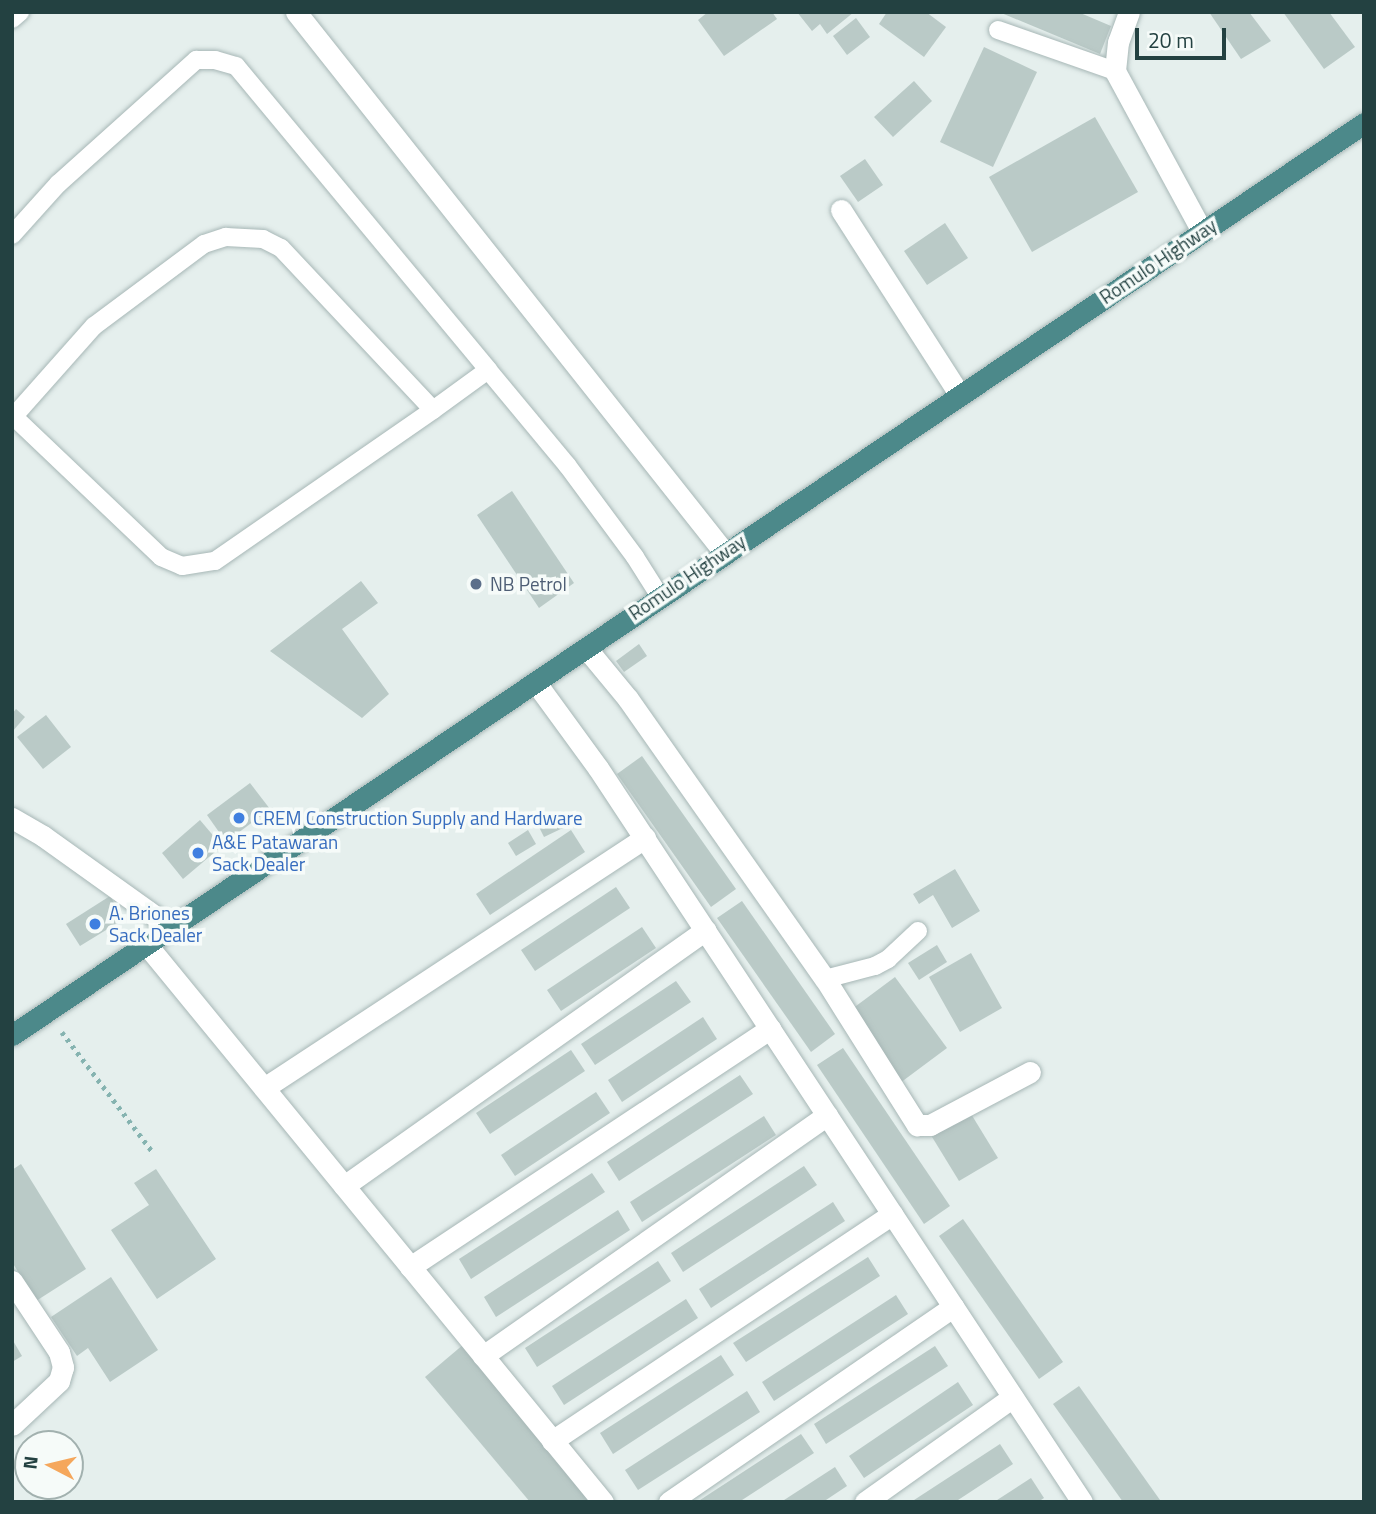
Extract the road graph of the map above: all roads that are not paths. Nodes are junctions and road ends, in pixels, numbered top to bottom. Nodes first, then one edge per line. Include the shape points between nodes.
1 (20, 12) edge
2 (296, 12) edge
3 (1129, 12) edge
4 (12, 19) edge
5 (998, 30) dead end
6 (1115, 71) junction
7 (1364, 123) edge
8 (841, 210) dead end
9 (1202, 232) junction
10 (12, 235) edge
11 (488, 370) junction
12 (959, 394) junction
13 (433, 410) junction
14 (13, 416) edge
15 (724, 552) junction
16 (659, 595) junction
17 (586, 648) junction
18 (536, 683) junction
19 (12, 818) edge
20 (645, 838) junction
21 (170, 927) junction
22 (705, 930) junction
23 (918, 931) dead end
24 (146, 944) junction
25 (825, 979) junction
26 (770, 1029) junction
27 (12, 1035) edge
28 (1030, 1072) dead end
29 (264, 1088) junction
30 (827, 1115) junction
31 (344, 1186) junction
32 (892, 1214) junction
33 (410, 1267) junction
34 (12, 1281) edge
35 (953, 1307) junction
36 (483, 1356) junction
37 (1013, 1397) junction
38 (12, 1425) edge
39 (552, 1441) junction
40 (1078, 1500) edge
41 (603, 1502) edge
42 (669, 1502) edge
43 (865, 1502) edge

1 - 4 lane
2 - 15 street
3 - 6 street via 1118,42
5 - 6 lane
6 - 9 street
7 - 9 highway, Romulo Highway
8 - 12 street
9 - 12 highway, Romulo Highway
10 - 11 lane via 58,184 196,60 215,60 236,66
11 - 13 lane
11 - 16 lane via 567,465
12 - 15 highway, Romulo Highway
13 - 14 lane via 215,561 182,566 161,557
13 - 14 lane via 281,248 248,237 226,237 204,244 94,326
15 - 16 highway, Romulo Highway
16 - 17 highway, Romulo Highway
17 - 18 highway, Romulo Highway
17 - 25 street via 628,699
18 - 20 street
18 - 21 highway, Romulo Highway
19 - 21 street
20 - 22 street
20 - 29 street
21 - 24 highway, Romulo Highway
22 - 26 street
22 - 31 street
23 - 25 lane via 882,963
24 - 27 highway, Romulo Highway
24 - 29 street
25 - 28 street via 917,1125 930,1125
26 - 30 street
26 - 33 street
29 - 31 street
30 - 32 street
30 - 36 street
31 - 33 street
32 - 35 street
32 - 39 street
33 - 36 street
34 - 38 street via 59,1352 63,1367 59,1381
35 - 37 street
35 - 42 street
36 - 39 street
37 - 40 street
37 - 43 street
39 - 41 street

